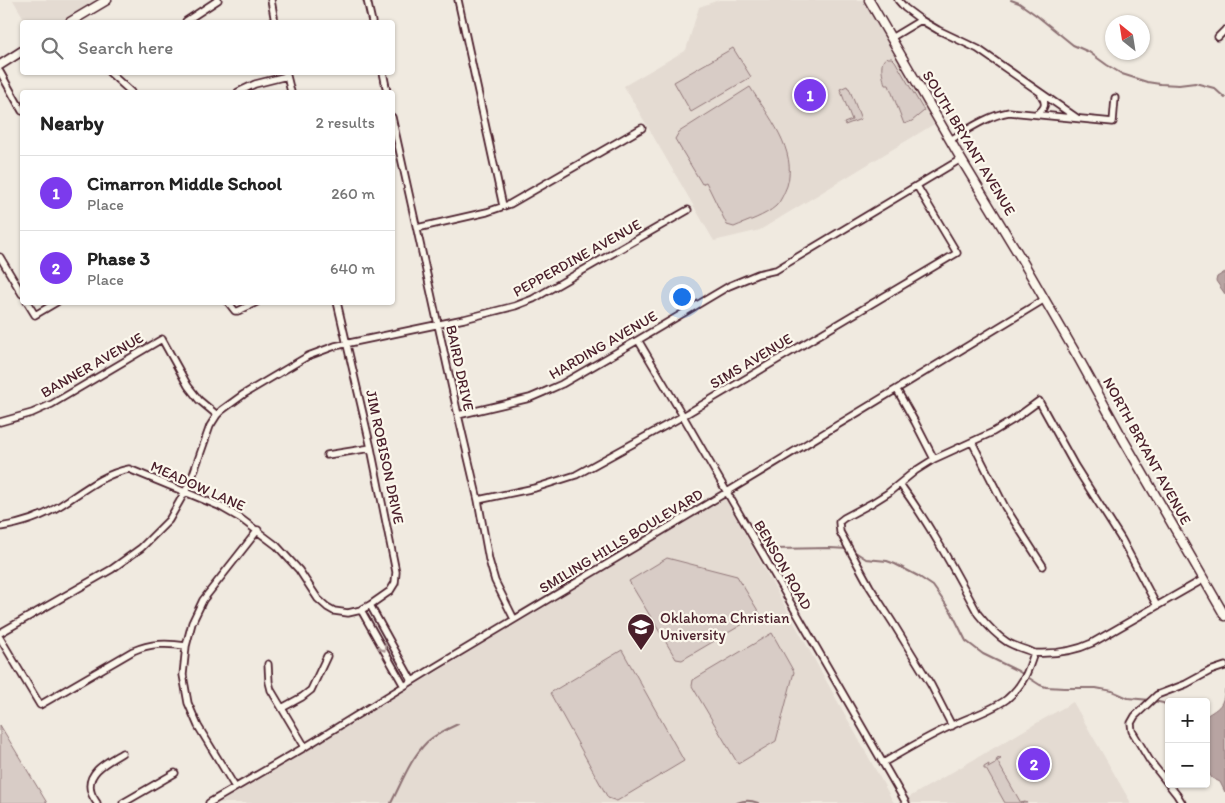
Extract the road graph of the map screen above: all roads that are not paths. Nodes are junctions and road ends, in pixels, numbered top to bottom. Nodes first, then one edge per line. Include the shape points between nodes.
1 (107, 0) edge
2 (218, 0) edge
3 (271, 0) edge
4 (367, 0) edge
5 (458, 0) edge
6 (870, 0) edge
7 (898, 0) edge
8 (83, 19) edge
9 (188, 20) edge
10 (276, 20) edge
11 (372, 20) edge
12 (921, 20) junction
13 (1225, 30) edge
14 (1218, 37) dead end
15 (891, 38) junction
16 (20, 52) edge
17 (0, 65) edge
18 (0, 72) edge
19 (112, 75) edge
20 (284, 75) edge
21 (287, 75) edge
22 (384, 75) edge
23 (129, 90) edge
24 (243, 90) edge
25 (291, 90) edge
26 (387, 90) edge
27 (1039, 92) junction
28 (1116, 98) dead end
29 (20, 107) edge
30 (1036, 114) junction
31 (1077, 118) junction
32 (642, 128) dead end
33 (395, 130) edge
34 (950, 140) junction
35 (961, 159) junction
36 (917, 186) junction
37 (503, 206) junction
38 (688, 210) dead end
39 (417, 228) junction
40 (0, 257) edge
41 (20, 291) edge
42 (1045, 299) junction
43 (30, 305) edge
44 (52, 305) edge
45 (230, 305) edge
46 (251, 305) edge
47 (338, 305) edge
48 (438, 324) junction
49 (638, 340) junction
50 (346, 344) junction
51 (896, 390) junction
52 (217, 415) junction
53 (458, 415) junction
54 (683, 416) junction
55 (0, 422) edge
56 (972, 442) junction
57 (371, 448) junction
58 (327, 454) dead end
59 (934, 459) junction
60 (900, 484) junction
61 (185, 492) junction
62 (727, 492) junction
63 (478, 500) junction
64 (0, 527) edge
65 (258, 530) junction
66 (1043, 566) dead end
67 (1204, 579) junction
68 (370, 606) junction
69 (1157, 606) junction
70 (361, 610) junction
71 (1225, 616) edge
72 (514, 619) junction
73 (0, 633) edge
74 (0, 638) edge
75 (186, 646) junction
76 (1034, 653) junction
77 (327, 656) dead end
78 (268, 664) dead end
79 (1225, 666) edge
80 (412, 681) junction
81 (404, 686) junction
82 (282, 708) junction
83 (952, 726) junction
84 (306, 747) junction
85 (122, 753) dead end
86 (883, 763) junction
87 (175, 773) dead end
88 (235, 787) junction
89 (97, 803) edge
90 (123, 803) edge
91 (209, 803) edge
92 (906, 803) edge
93 (1182, 803) edge

1 - 8 street
2 - 9 street
3 - 10 street
4 - 11 street
5 - 37 street
6 - 15 street, SOUTH BRYANT AVENUE
7 - 12 street
12 - 15 street
12 - 27 street via 978,49
13 - 14 street
15 - 34 street, SOUTH BRYANT AVENUE
16 - 17 street
18 - 29 street
19 - 23 street
20 - 24 street
21 - 25 street
22 - 26 street
27 - 30 street via 1045,101
27 - 31 street
28 - 31 street via 1114,122
30 - 31 street
30 - 34 street via 998,114
32 - 37 street
33 - 39 street, BAIRD DRIVE
34 - 35 street, SOUTH BRYANT AVENUE
35 - 36 street, HARDING AVENUE
35 - 42 street, SOUTH BRYANT AVENUE
36 - 49 street, HARDING AVENUE via 776,270 729,286
36 - 54 street, SIMS AVENUE via 958,253
37 - 39 street
38 - 48 street, PEPPERDINE AVENUE via 533,299 498,311
39 - 48 street, BAIRD DRIVE
40 - 41 street
42 - 51 street, SMILING HILLS BOULEVARD
42 - 67 street, NORTH BRYANT AVENUE
43 - 44 street via 35,315
45 - 46 street via 238,311
47 - 50 street, JIM ROBISON DRIVE
48 - 50 street, PEPPERDINE AVENUE
48 - 53 street, BAIRD DRIVE
49 - 53 street, HARDING AVENUE via 562,384 530,398
49 - 54 street, BENSON ROAD
50 - 52 street, PEPPERDINE AVENUE via 308,356 228,404
50 - 57 street, JIM ROBISON DRIVE
51 - 59 street
51 - 62 street, SMILING HILLS BOULEVARD
52 - 55 street, BANNER AVENUE via 198,400 162,339 52,404
52 - 61 street, PEPPERDINE AVENUE via 206,434
53 - 63 street, BAIRD DRIVE
54 - 62 street, BENSON ROAD
54 - 63 street, SIMS AVENUE via 576,475 536,488
56 - 59 street
56 - 66 street via 1005,507
56 - 69 street via 1039,401 1122,540
57 - 58 street
57 - 68 street, JIM ROBISON DRIVE via 396,572 390,591
59 - 60 street
60 - 76 street via 937,539 978,614 1008,642
60 - 83 street via 844,518 839,522 840,532
61 - 64 street, MEADOW LANE via 129,470 116,472 33,520
61 - 65 street, MEADOW LANE via 219,506
61 - 73 street, PEPPERDINE AVENUE via 169,520 141,548 112,569
62 - 72 street, SMILING HILLS BOULEVARD
62 - 86 street, BENSON ROAD
63 - 72 street, BAIRD DRIVE via 495,581
65 - 70 street, MEADOW LANE via 299,570 318,599 328,607 348,613
65 - 75 street via 203,600
67 - 69 street
67 - 71 street, NORTH BRYANT AVENUE
68 - 70 street, JIM ROBISON DRIVE
68 - 80 street
69 - 76 street via 1083,647 1055,654
70 -> 81 street
72 - 80 street, SMILING HILLS BOULEVARD
74 - 75 street via 40,705 139,649 171,643
75 - 88 street via 183,675 188,703 198,726
76 - 83 street via 1028,672 1006,699
77 - 82 street via 311,690
78 - 82 street via 269,686
79 - 93 street via 1157,695 1131,723 1132,732 1150,761
80 - 81 street, SMILING HILLS BOULEVARD
81 - 84 street, SMILING HILLS BOULEVARD
82 - 84 street
83 - 86 street
84 - 88 street, SMILING HILLS BOULEVARD
85 - 89 street via 94,774 90,792
86 - 92 street, BENSON ROAD
87 - 90 street
88 - 91 street, SMILING HILLS BOULEVARD

